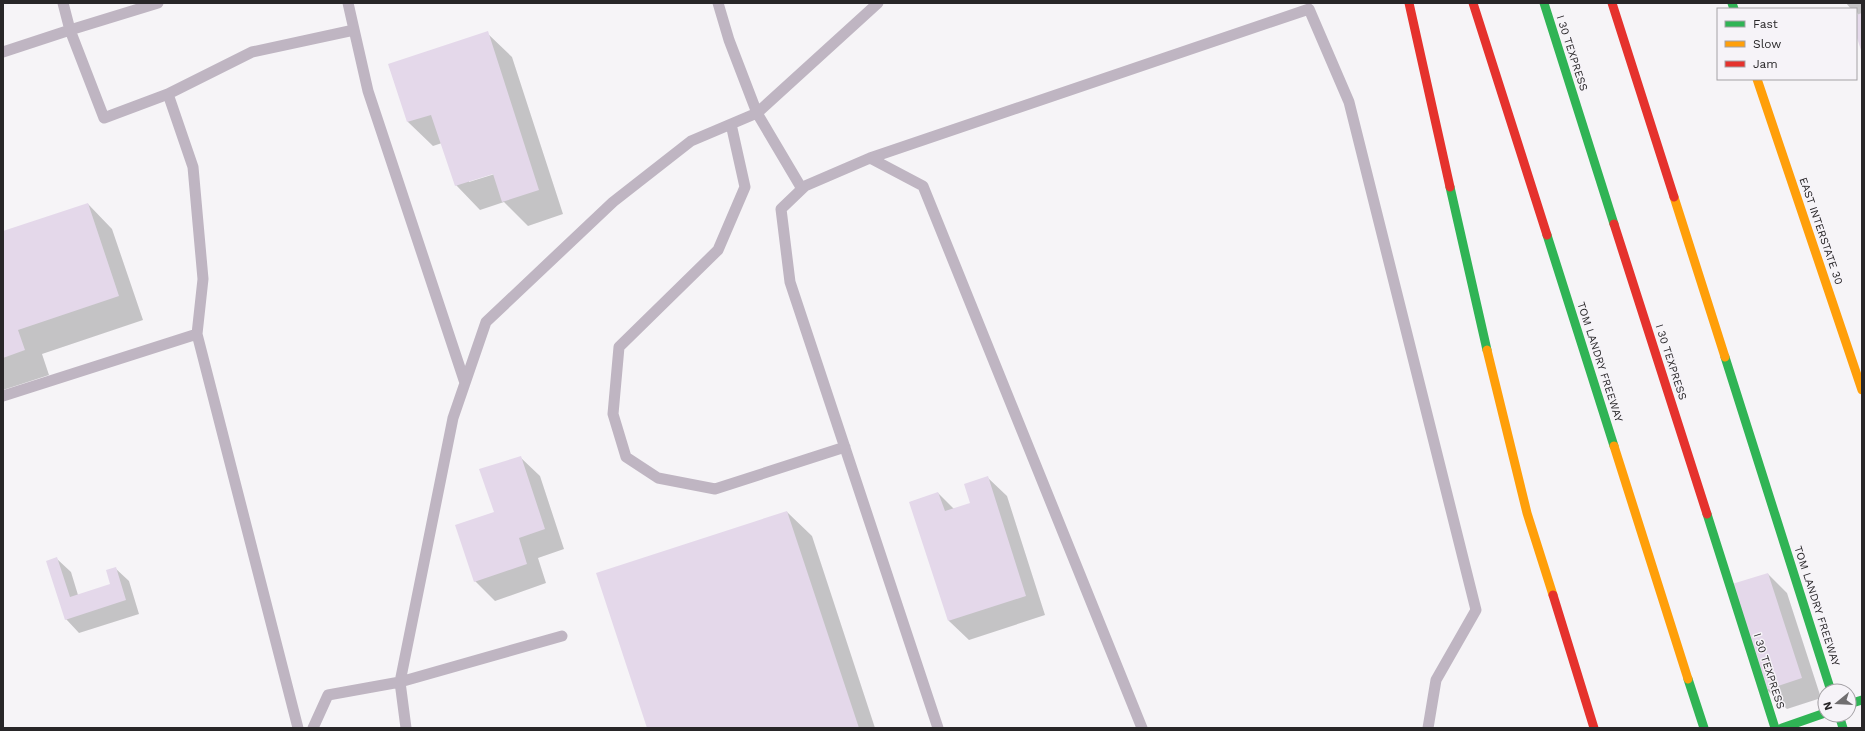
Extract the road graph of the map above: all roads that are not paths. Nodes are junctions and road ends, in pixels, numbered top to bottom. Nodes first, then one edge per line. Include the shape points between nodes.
1 (63, 3) edge
2 (158, 3) edge
3 (348, 3) edge
4 (718, 3) edge
5 (878, 3) edge
6 (1409, 3) edge
7 (1473, 3) edge
8 (1544, 3) edge
9 (1612, 3) edge
10 (70, 30) junction
11 (354, 30) junction
12 (3, 52) edge
13 (1758, 80) edge
14 (168, 94) junction
15 (757, 113) junction
16 (731, 124) junction
17 (870, 158) junction
18 (802, 189) junction
19 (197, 334) junction
20 (465, 383) junction
21 (1862, 390) edge
22 (3, 396) edge
23 (845, 447) junction
24 (562, 636) dead end
25 (400, 682) junction
26 (1829, 683) edge
27 (1817, 716) edge
28 (298, 728) edge
29 (314, 728) edge
30 (406, 728) edge
31 (938, 728) edge
32 (1142, 728) edge
33 (1428, 728) edge
34 (1593, 728) edge
35 (1704, 728) edge
36 (1775, 728) edge
37 (1782, 728) edge

1 - 10 lane
2 - 10 lane
3 - 11 lane
4 - 15 lane
5 - 15 lane
6 - 34 main road via 1492,371 1527,513
7 - 35 main road, TOM LANDRY FREEWAY
8 - 36 main road, I 30 TEXPRESS
9 - 26 main road, TOM LANDRY FREEWAY
10 - 12 lane
10 - 14 lane via 104,118
11 - 14 lane via 252,52
11 - 20 lane via 368,91
13 - 21 main road, EAST INTERSTATE 30
14 - 19 lane via 193,167 203,279
15 - 16 lane
15 - 18 lane
16 - 20 lane via 691,141 613,202 486,322
16 - 23 lane via 745,187 718,250 619,347 613,414 626,457 658,478 715,489
17 - 18 lane
17 - 32 lane via 923,186
17 - 33 lane via 1309,8 1349,102 1476,610 1436,680
18 - 23 lane via 781,209 790,282
19 - 22 lane
19 - 28 lane
20 - 25 lane via 453,418
23 - 31 lane
24 - 25 lane
25 - 29 lane via 328,695
25 - 30 lane
27 - 37 main road

